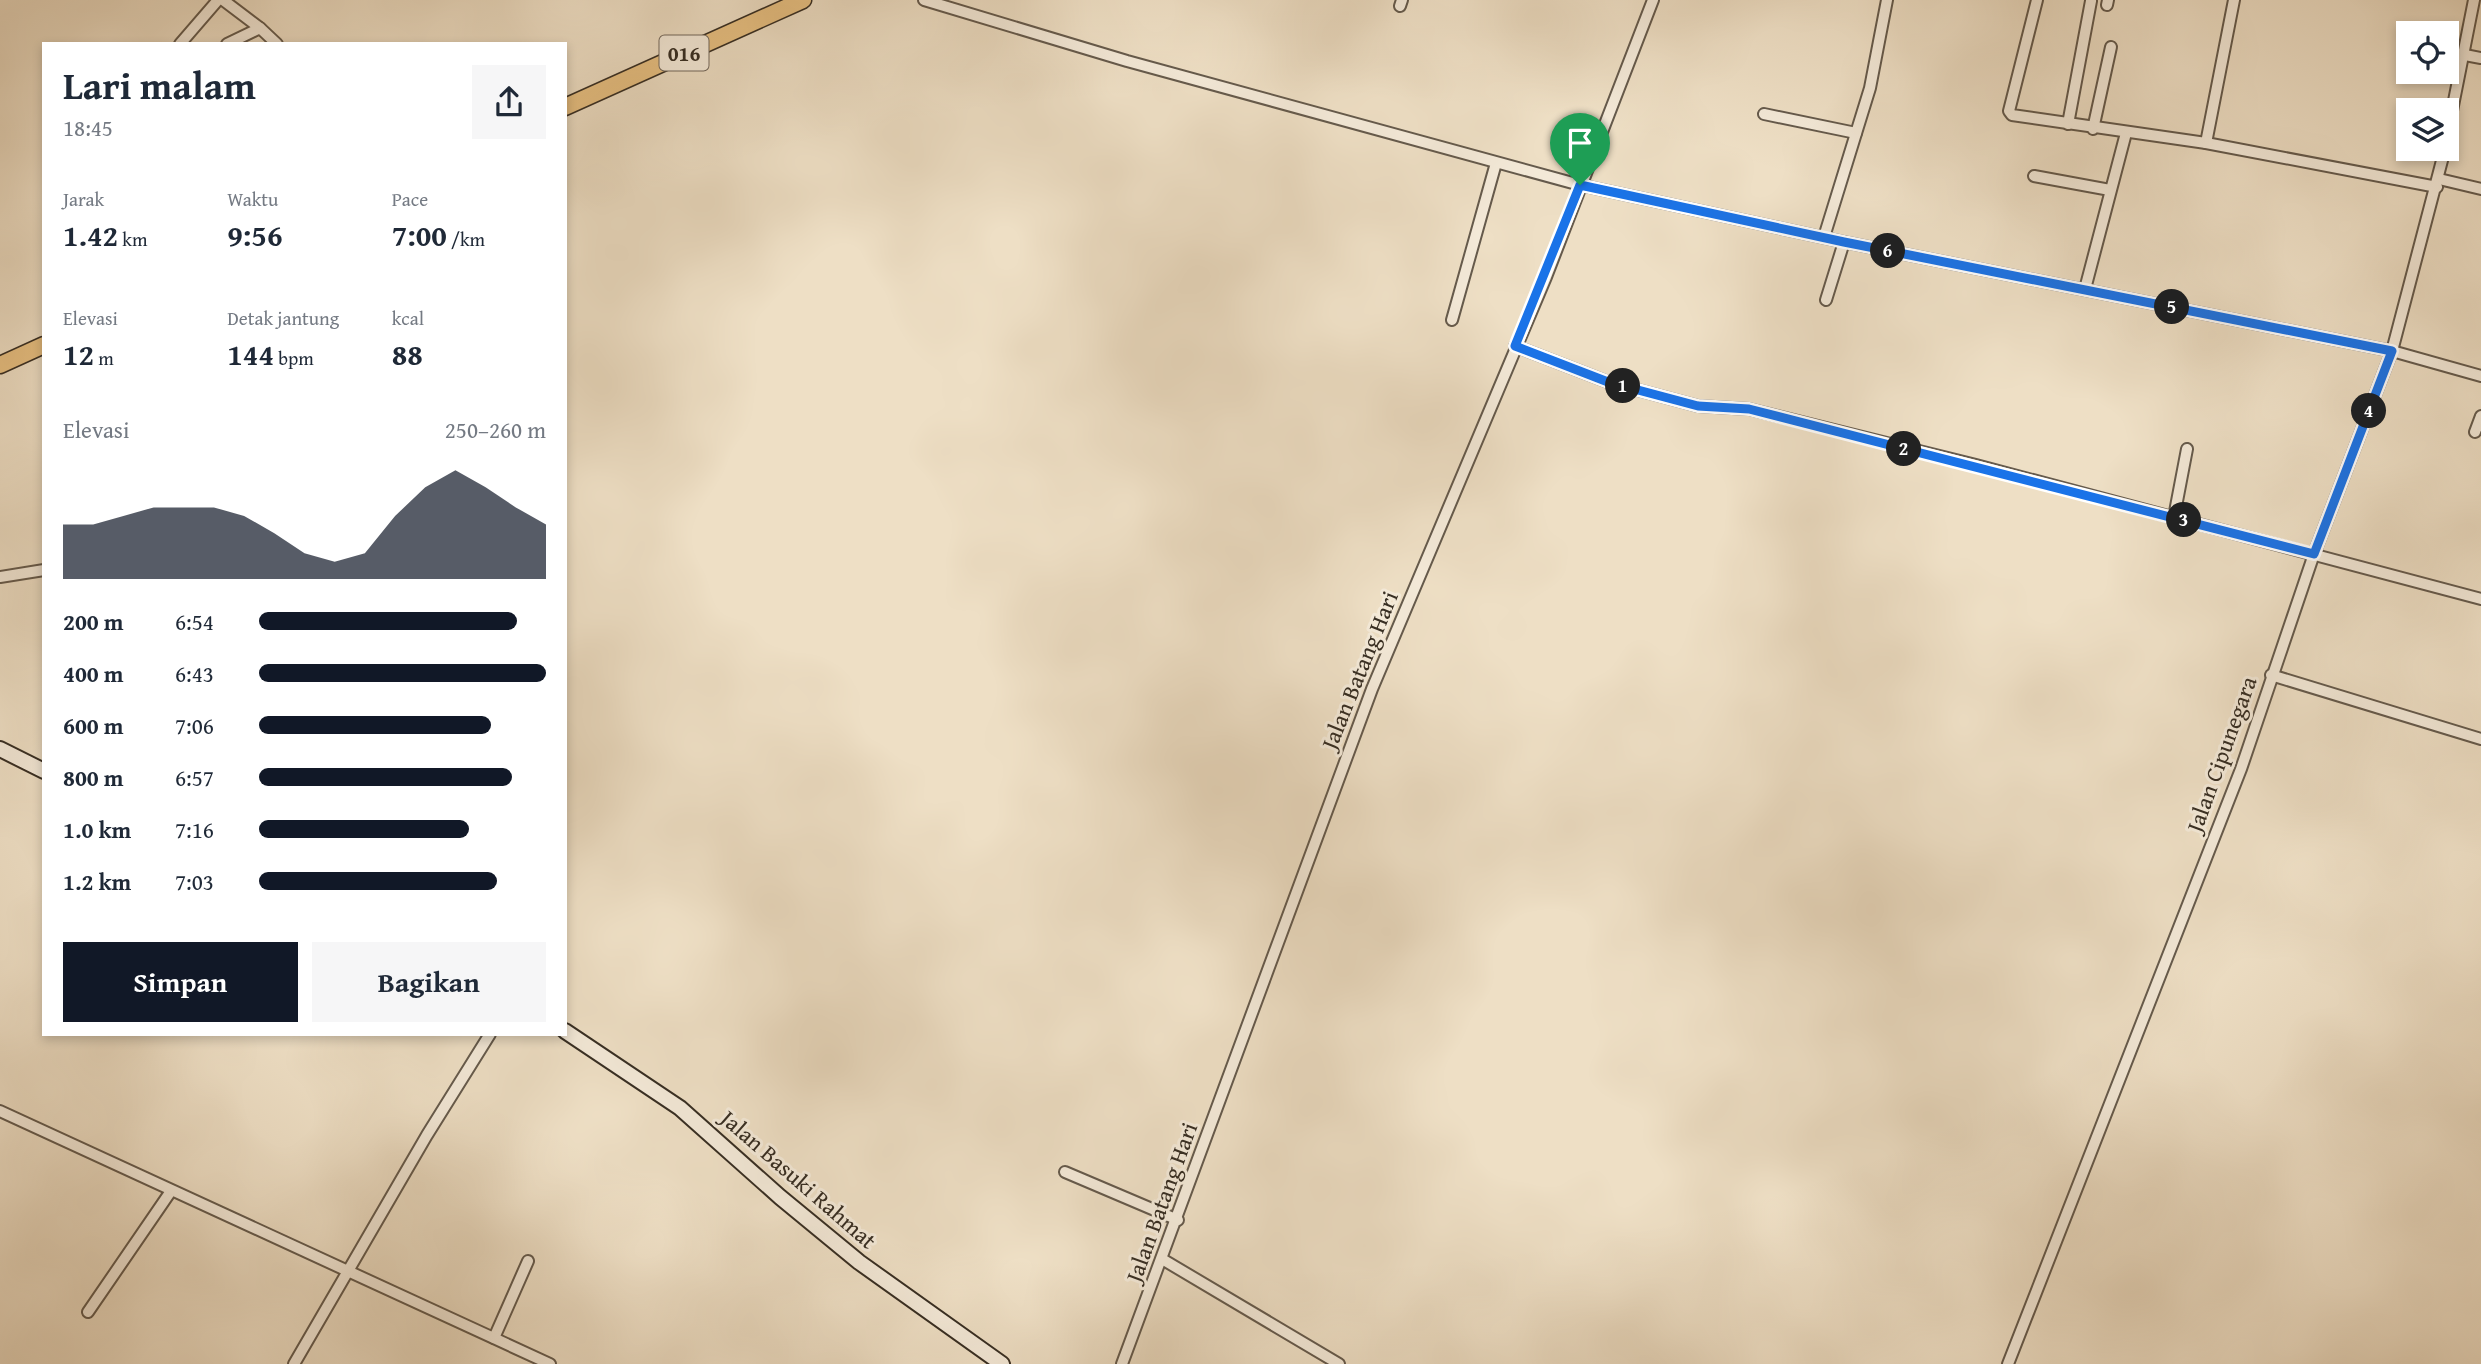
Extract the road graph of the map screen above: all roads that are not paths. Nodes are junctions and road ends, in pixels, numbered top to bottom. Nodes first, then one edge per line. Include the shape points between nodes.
1 (218, 0) edge
2 (223, 0) edge
3 (803, 0) edge
4 (924, 0) edge
5 (1653, 0) edge
6 (1887, 0) edge
7 (2037, 0) edge
8 (2234, 0) edge
9 (2474, 0) edge
10 (2091, 1) edge
11 (260, 29) junction
12 (182, 42) edge
13 (231, 42) edge
14 (275, 42) edge
15 (2112, 47) dead end
16 (2465, 55) junction
17 (2481, 58) edge
18 (2456, 98) edge
19 (567, 106) edge
20 (1765, 114) dead end
21 (2068, 124) junction
22 (2094, 128) junction
23 (1856, 133) junction
24 (2126, 133) junction
25 (2206, 143) junction
26 (2443, 161) edge
27 (1496, 163) junction
28 (2034, 176) dead end
29 (2438, 183) junction
30 (1580, 185) junction
31 (2481, 189) edge
32 (2110, 190) junction
33 (1824, 237) junction
34 (1844, 242) junction
35 (2085, 289) junction
36 (1826, 300) dead end
37 (1452, 320) dead end
38 (42, 346) edge
39 (1515, 346) junction
40 (2392, 351) junction
41 (0, 365) edge
42 (2481, 376) edge
43 (2481, 416) edge
44 (2475, 432) dead end
45 (2186, 449) dead end
46 (2174, 517) junction
47 (2314, 554) junction
48 (42, 570) edge
49 (0, 577) edge
50 (2481, 599) edge
51 (2271, 675) junction
52 (2481, 739) edge
53 (0, 750) edge
54 (42, 770) edge
55 (567, 1032) edge
56 (490, 1036) edge
57 (0, 1111) edge
58 (1065, 1172) dead end
59 (171, 1191) junction
60 (1178, 1220) junction
61 (1162, 1259) junction
62 (528, 1261) dead end
63 (346, 1272) junction
64 (88, 1312) dead end
65 (494, 1338) junction
66 (294, 1364) edge
67 (550, 1364) edge
68 (1002, 1364) edge
69 (1122, 1364) edge
70 (1339, 1364) edge
71 (2008, 1364) edge

1 - 12 street
2 - 11 street
3 - 19 main road, 016
4 - 27 street
5 - 30 street, Jalan Batang Hari
6 - 23 street
7 - 21 street via 2009,111
8 - 25 street
9 - 16 street
10 - 21 street
11 - 13 street
11 - 14 street
15 - 22 street
16 - 17 street
16 - 18 street
20 - 23 street
21 - 22 street
22 - 24 street
23 - 33 street
24 - 25 street
24 - 32 street
25 - 29 street
26 - 29 street, Jalan Cipunegara
27 - 30 street
27 - 37 street
28 - 32 street
29 - 31 street
29 - 40 street, Jalan Cipunegara
30 - 33 street
30 - 39 street, Jalan Batang Hari
32 - 35 street
33 - 34 street
34 - 35 street
34 - 36 street
35 - 40 street
38 - 41 main road
39 - 46 street via 1608,382 1698,406 1749,409
39 - 60 street, Jalan Batang Hari via 1372,689
40 - 42 street
40 - 47 street, Jalan Cipunegara
43 - 44 street
45 - 46 street
46 - 47 street
47 - 50 street
47 - 51 street, Jalan Cipunegara
48 - 49 street
51 - 52 street
51 - 71 street, Jalan Cipunegara via 2241,769
53 - 54 main road
55 - 68 main road, Jalan Basuki Rahmat via 694,1119 859,1262
56 - 63 street
57 - 59 street
58 - 60 street
59 - 63 street
59 - 64 street
60 - 61 street, Jalan Batang Hari
61 - 69 street, Jalan Batang Hari
61 - 70 street
62 - 65 street
63 - 65 street
63 - 66 street
65 - 67 street

